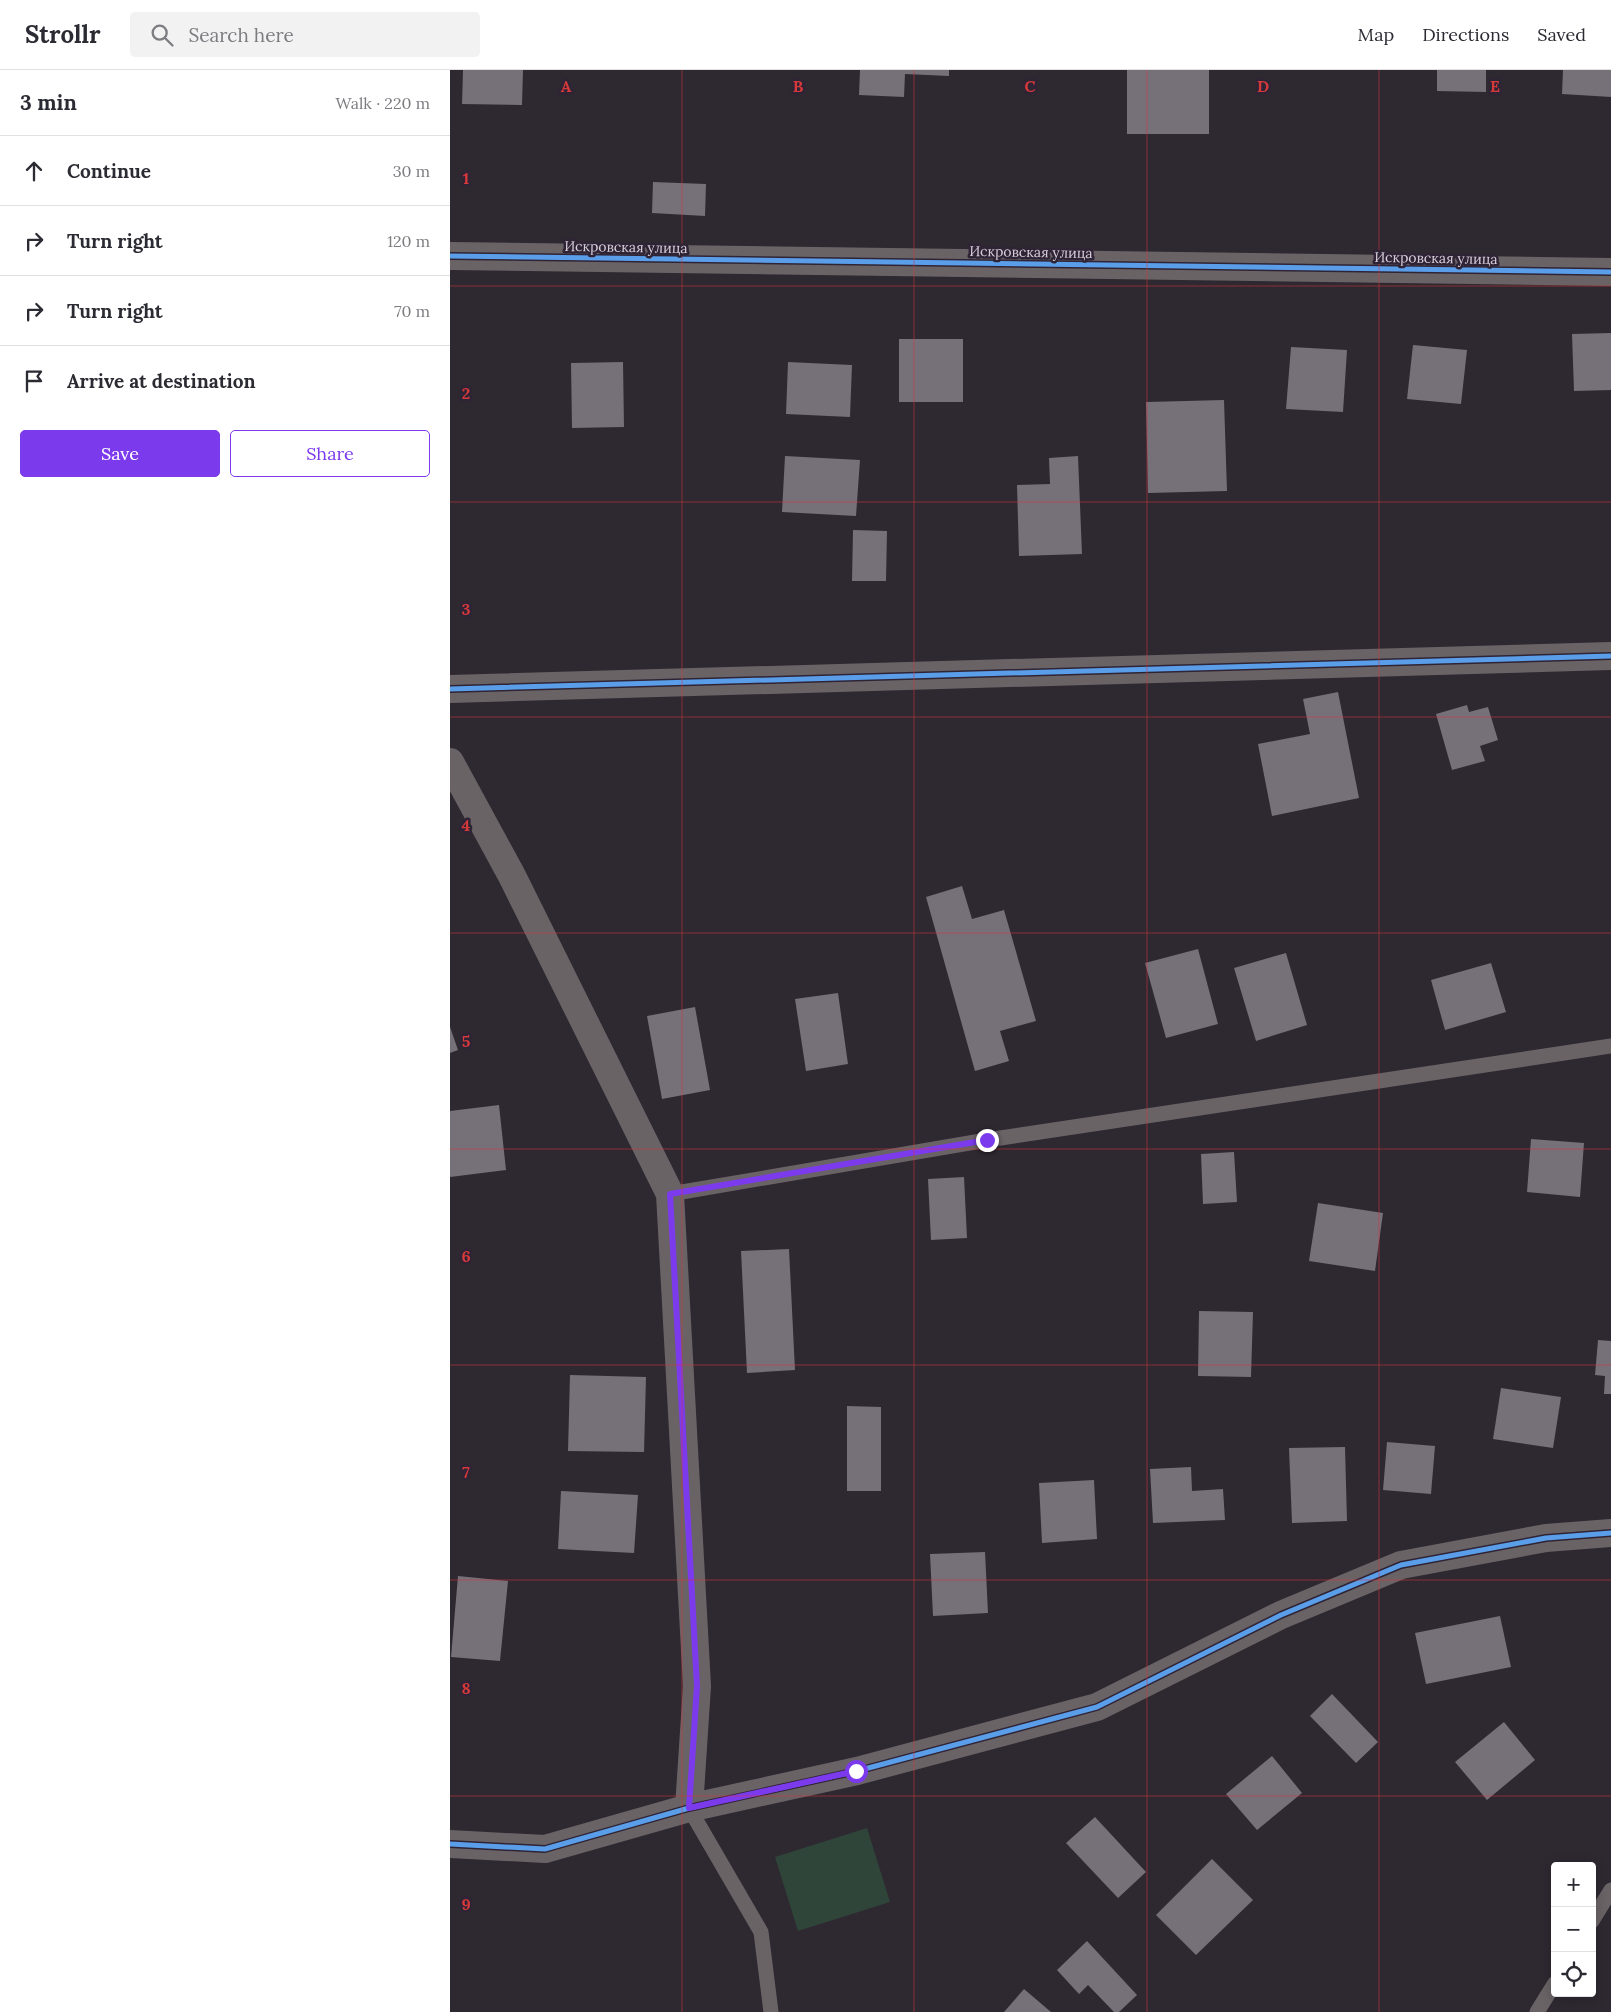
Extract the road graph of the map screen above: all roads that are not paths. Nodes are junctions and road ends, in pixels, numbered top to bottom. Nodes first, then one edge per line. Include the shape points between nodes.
1 (450, 256) edge
2 (1611, 272) edge
3 (1611, 656) edge
4 (450, 689) edge
5 (450, 762) edge
6 (1611, 1046) edge
7 (670, 1194) junction
8 (1611, 1533) edge
9 (689, 1808) junction
10 (450, 1844) edge
11 (1611, 1890) edge
12 (1596, 1914) edge
13 (1551, 1990) edge
14 (771, 2012) edge
15 (1538, 2012) edge

1 - 2 street, Искровская улица
3 - 4 street
5 - 7 street via 512,876
6 - 7 lane via 987,1140
7 - 9 street via 697,1686
8 - 9 street via 1546,1538 1401,1565 1281,1615 1097,1707 856,1771
9 - 10 street via 545,1848
9 - 14 lane via 761,1932
11 - 12 lane
13 - 15 lane

